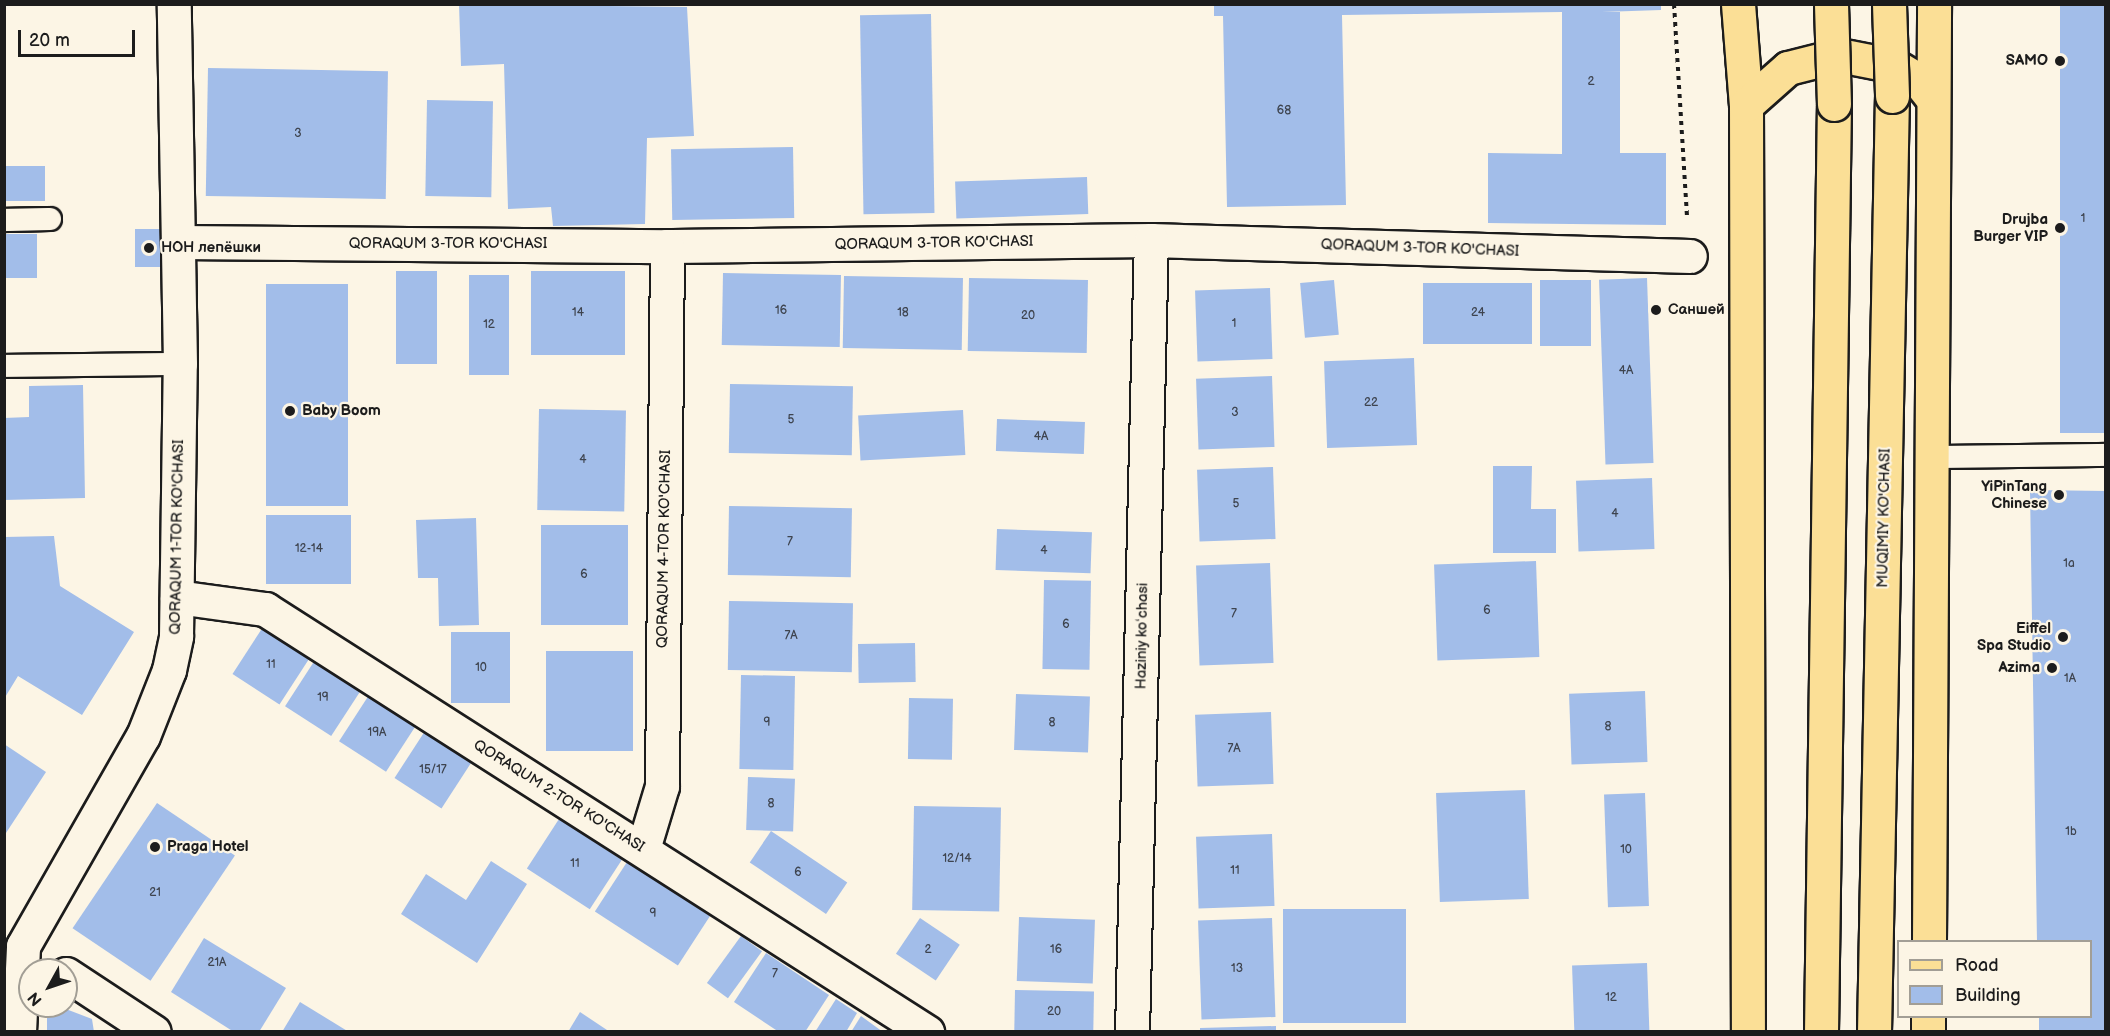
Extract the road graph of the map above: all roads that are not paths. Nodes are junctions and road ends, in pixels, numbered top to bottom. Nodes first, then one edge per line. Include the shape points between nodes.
1 (174, 4) edge
2 (1738, 4) edge
3 (1831, 4) edge
4 (1889, 4) edge
5 (1934, 4) edge
6 (1933, 99) junction
7 (1746, 105) junction
8 (50, 219) dead end
9 (4, 220) edge
10 (1151, 240) junction
11 (179, 242) junction
12 (667, 246) junction
13 (1689, 256) road end
14 (180, 364) junction
15 (4, 366) edge
16 (2106, 455) edge
17 (1931, 457) junction
18 (177, 597) junction
19 (643, 849) junction
20 (14, 940) edge
21 (1929, 940) edge
22 (42, 958) edge
23 (78, 982) edge
24 (19, 1032) edge
25 (154, 1032) edge
26 (927, 1032) edge
27 (1132, 1032) edge
28 (1748, 1032) edge
29 (1821, 1032) edge
30 (1874, 1032) edge

1 - 11 street, QORAQUM 1-TOR KO'CHASI
2 - 7 main road
3 - 29 main road, bridge via 1834,104
4 - 30 main road, MUQIMIY KO'CHASI, bridge via 1892,96
5 - 6 main road
6 - 7 main road via 1917,80 1895,66 1839,55 1788,68
6 - 17 main road
7 - 28 main road
8 - 9 lane
10 - 12 street, QORAQUM 3-TOR KO'CHASI
10 - 13 street, QORAQUM 3-TOR KO'CHASI
10 - 27 street, Haziniy koʻchasi
11 - 12 street, QORAQUM 3-TOR KO'CHASI
11 - 14 street, QORAQUM 1-TOR KO'CHASI
12 - 19 street, QORAQUM 4-TOR KO'CHASI via 662,786
14 - 15 lane
14 - 18 street, QORAQUM 1-TOR KO'CHASI
16 - 17 lane
17 - 21 main road
18 - 19 street, QORAQUM 2-TOR KO'CHASI via 266,609
18 - 20 street, QORAQUM 1-TOR KO'CHASI via 176,636 158,703
19 - 26 street, QORAQUM 2-TOR KO'CHASI
20 - 22 street
20 - 24 street, QORAQUM 1-TOR KO'CHASI
23 - 25 street

